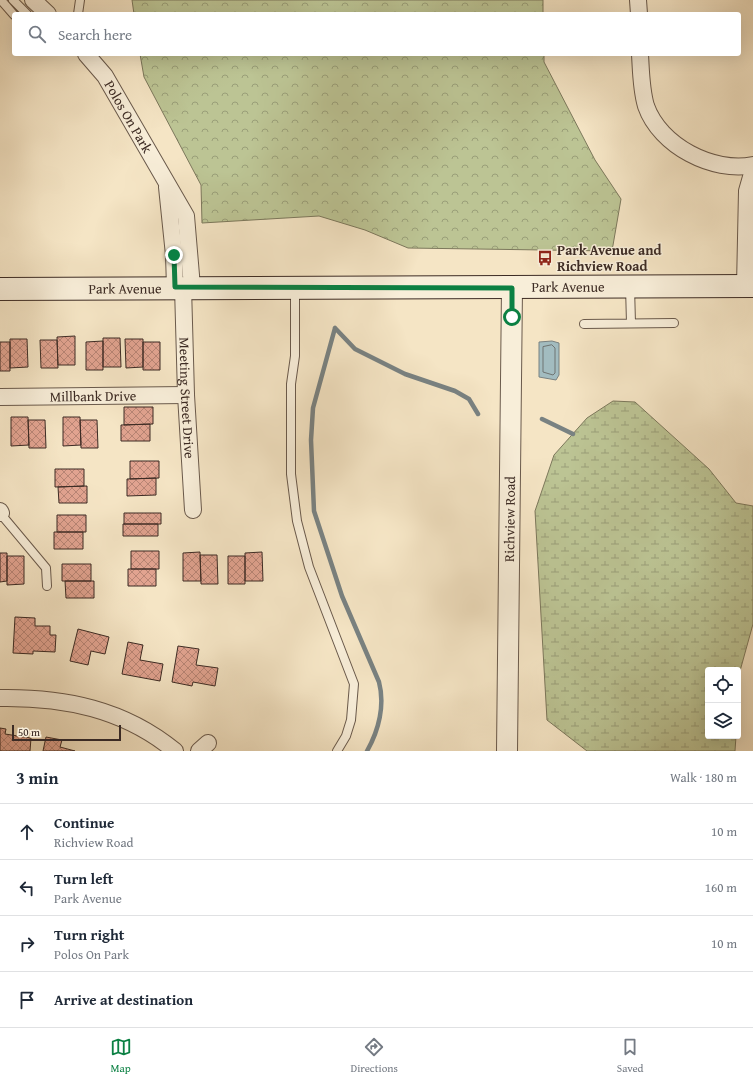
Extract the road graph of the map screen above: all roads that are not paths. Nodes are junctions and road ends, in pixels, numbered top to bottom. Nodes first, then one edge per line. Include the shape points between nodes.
1 (1, 0) edge
2 (13, 0) edge
3 (33, 0) edge
4 (80, 0) edge
5 (638, 0) edge
6 (25, 12) edge
7 (46, 12) edge
8 (78, 12) edge
9 (639, 12) edge
10 (12, 13) edge
11 (88, 56) edge
12 (640, 56) edge
13 (753, 165) edge
14 (753, 170) edge
15 (630, 286) junction
16 (749, 286) edge
17 (183, 287) junction
18 (295, 287) junction
19 (512, 288) junction
20 (0, 289) edge
21 (631, 323) junction
22 (674, 323) dead end
23 (584, 324) dead end
24 (186, 395) junction
25 (0, 397) edge
26 (193, 510) dead end
27 (0, 512) edge
28 (47, 586) dead end
29 (0, 698) edge
30 (175, 751) edge
31 (337, 751) edge
32 (507, 751) edge

1 - 10 lane
2 - 6 lane
3 - 7 street
4 - 8 lane
5 - 9 street
11 - 17 street, Polos On Park via 105,76 166,183 174,255
12 - 13 street via 643,94 650,114 671,140 705,160 724,166 741,168
14 - 16 street via 747,191
15 - 16 main road, Park Avenue
15 - 19 main road, Park Avenue
15 - 21 lane
17 - 18 main road, Park Avenue
17 - 20 main road, Park Avenue
17 - 24 street, Meeting Street Drive
18 - 19 main road, Park Avenue
18 - 31 lane via 291,474 297,521 309,567 354,684 351,720 346,736
19 - 32 street, Richview Road
21 - 22 lane
21 - 23 lane
24 - 25 street, Millbank Drive
24 - 26 street, Meeting Street Drive
27 - 28 lane via 46,568
29 - 30 street via 35,698 85,706 111,714 143,730

